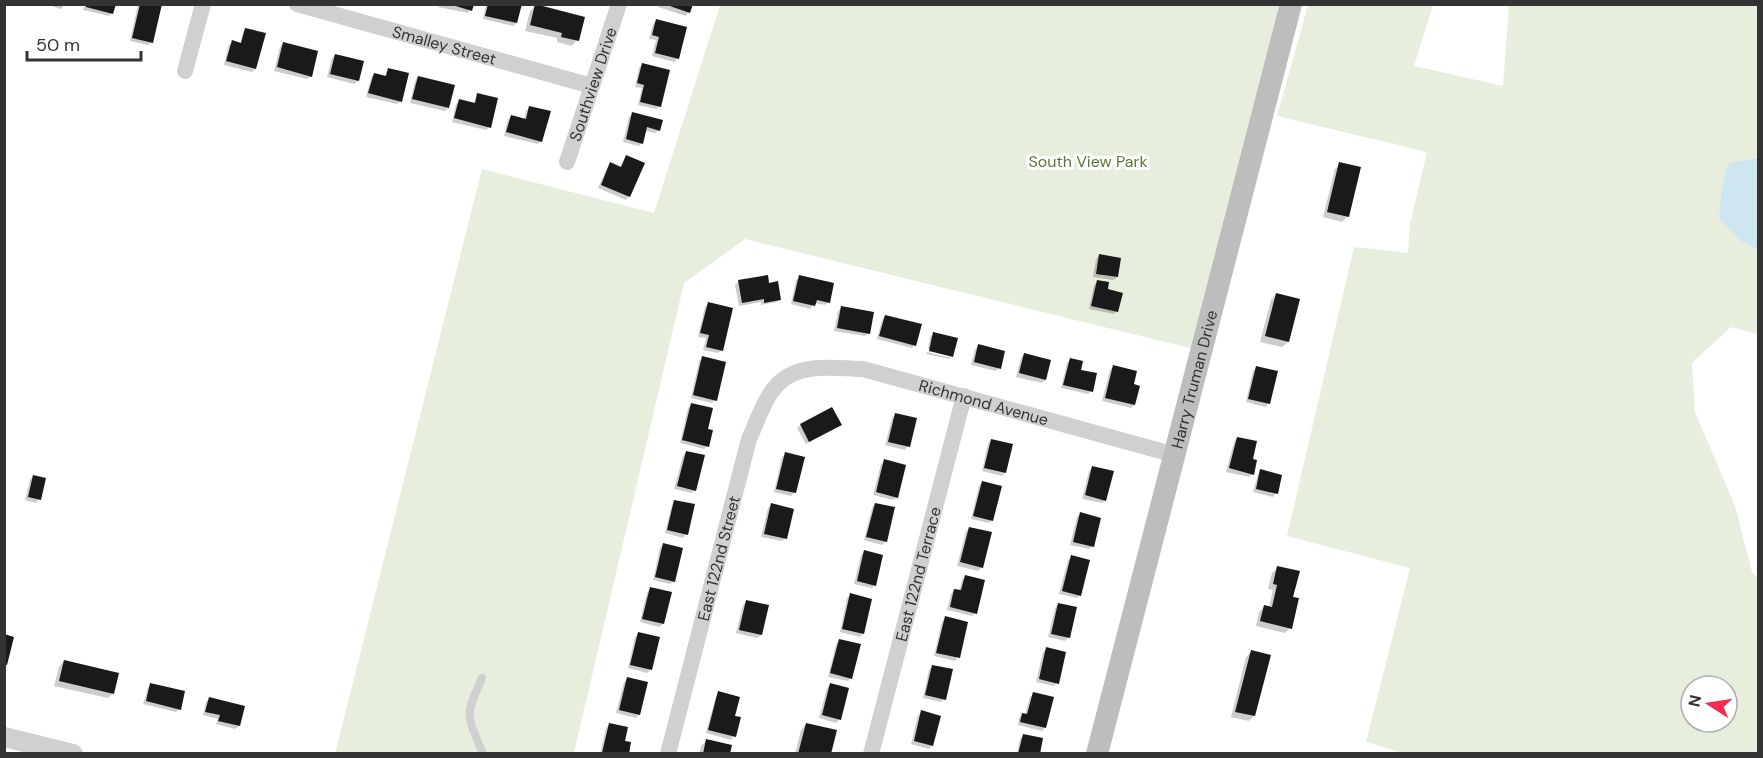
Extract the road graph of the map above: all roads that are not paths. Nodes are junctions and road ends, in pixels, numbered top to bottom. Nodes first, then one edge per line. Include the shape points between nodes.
1 (203, 4) edge
2 (297, 4) edge
3 (619, 4) edge
4 (1291, 4) edge
5 (184, 71) dead end
6 (592, 86) junction
7 (567, 162) dead end
8 (791, 375) joint
9 (964, 396) junction
10 (1175, 455) junction
11 (482, 678) dead end
12 (8, 740) edge
13 (73, 753) edge
14 (483, 753) edge
15 (668, 753) edge
16 (871, 753) edge
17 (1097, 753) edge

1 - 5 street
2 - 6 street, Smalley Street
3 - 6 street, Southview Drive
4 - 10 main road, Harry Truman Drive
6 - 7 street, Southview Drive
8 - 9 street, Richmond Avenue via 819,368 863,369
8 - 15 street, East 122nd Street via 771,394 749,439
9 - 10 street, Richmond Avenue
9 - 16 street, East 122nd Terrace
10 - 17 main road, Harry Truman Drive
11 - 14 lane via 468,715
12 - 13 street

